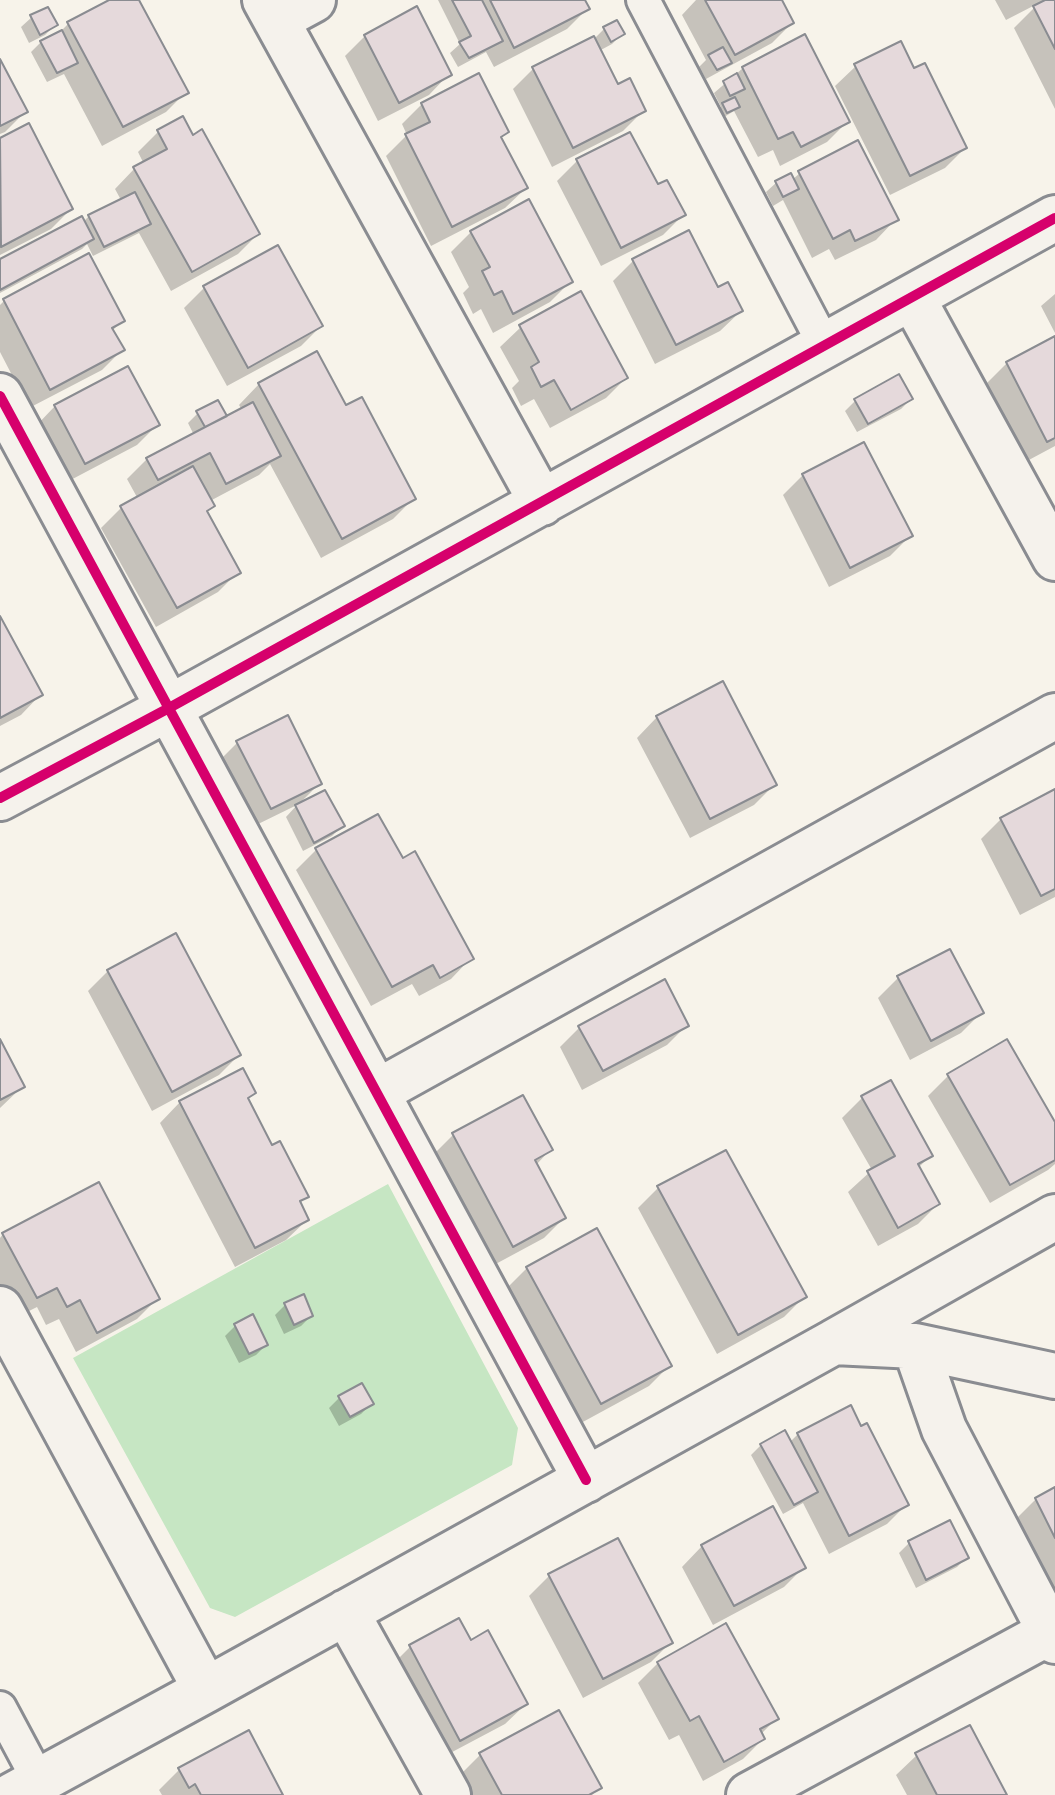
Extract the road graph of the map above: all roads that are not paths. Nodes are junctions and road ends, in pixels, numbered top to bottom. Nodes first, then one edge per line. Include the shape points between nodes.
1 (643, 0) edge
2 (285, 7) edge
3 (1055, 218) edge
4 (912, 297) junction
5 (825, 346) junction
6 (0, 396) edge
7 (542, 503) junction
8 (1055, 558) edge
9 (169, 708) junction
10 (1055, 716) edge
11 (0, 798) edge
12 (377, 1092) junction
13 (1055, 1217) edge
14 (0, 1309) edge
15 (834, 1342) junction
16 (915, 1346) junction
17 (1055, 1376) edge
18 (586, 1480) junction
19 (346, 1612) junction
20 (1052, 1636) edge
21 (206, 1690) junction
22 (0, 1708) edge
23 (26, 1788) edge
24 (448, 1795) edge
25 (749, 1795) edge

1 - 5 lane
2 - 7 street
3 - 4 street
4 - 5 street
4 - 8 street
5 - 7 street
6 - 9 street
7 - 9 street
9 - 11 street
9 - 12 street
10 - 12 street
12 - 18 street
13 - 15 street
14 - 21 street
15 - 16 street
15 - 18 street
16 - 17 street
16 - 20 street via 944,1429
18 - 19 street
19 - 21 street
19 - 24 street
20 - 25 street
21 - 23 street
22 - 23 lane

